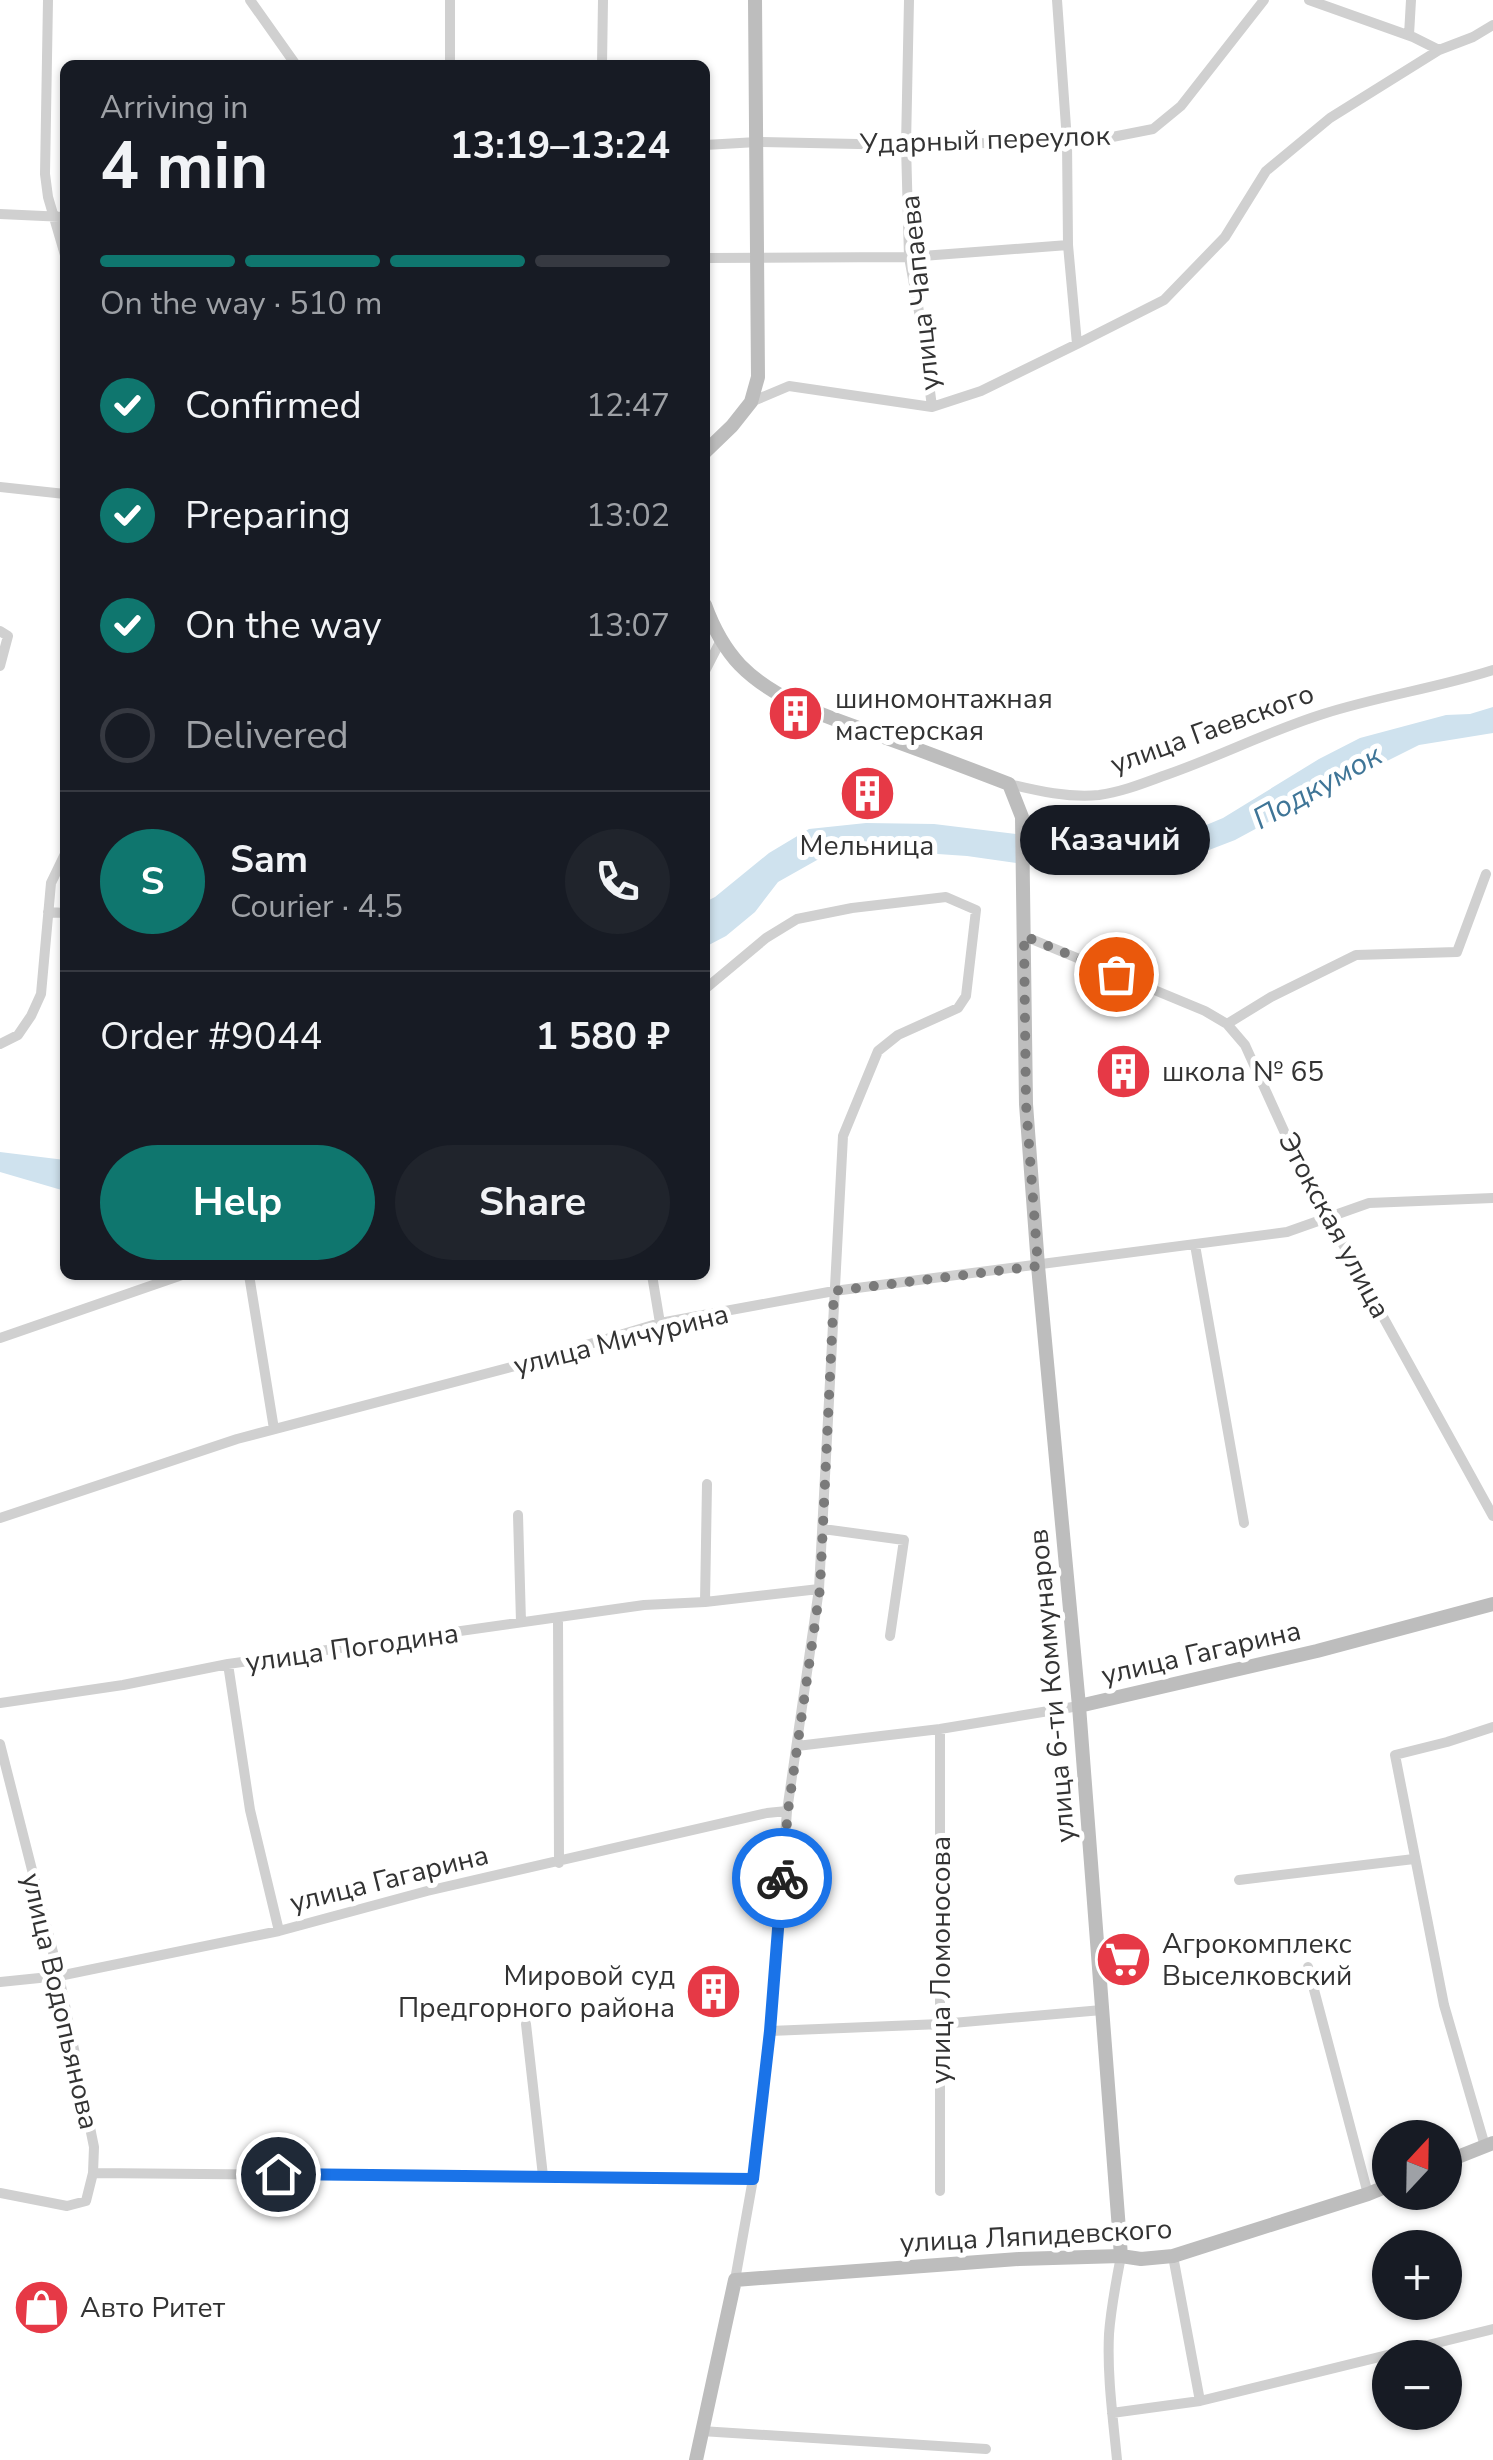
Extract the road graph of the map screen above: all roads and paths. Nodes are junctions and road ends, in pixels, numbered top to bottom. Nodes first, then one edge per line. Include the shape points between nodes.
1 (48, 0) edge
2 (250, 0) edge
3 (261, 0) edge
4 (450, 0) edge
5 (603, 0) edge
6 (756, 0) edge
7 (908, 0) edge
8 (1058, 0) edge
9 (1264, 0) edge
10 (1309, 0) edge
11 (1412, 0) edge
12 (1493, 26) edge
13 (1409, 35) junction
14 (1440, 50) junction
15 (292, 60) edge
16 (450, 60) edge
17 (602, 60) edge
18 (1067, 141) junction
19 (758, 142) junction
20 (710, 144) edge
21 (906, 145) junction
22 (0, 214) edge
23 (59, 217) edge
24 (1068, 245) junction
25 (910, 257) junction
26 (710, 258) edge
27 (757, 258) junction
28 (1077, 344) junction
29 (751, 402) junction
30 (932, 407) junction
31 (710, 447) edge
32 (0, 487) edge
33 (60, 493) edge
34 (710, 616) edge
35 (0, 631) edge
36 (721, 640) junction
37 (710, 661) edge
38 (0, 666) edge
39 (1493, 670) edge
40 (1008, 784) junction
41 (60, 864) edge
42 (1486, 874) dead end
43 (48, 912) junction
44 (60, 913) edge
45 (1024, 936) junction
46 (710, 985) edge
47 (1227, 1024) junction
48 (0, 1044) edge
49 (1493, 1198) edge
50 (1329, 1218) junction
51 (1195, 1245) junction
52 (1038, 1266) junction
53 (168, 1280) edge
54 (249, 1280) edge
55 (653, 1280) edge
56 (834, 1291) junction
57 (660, 1323) junction
58 (0, 1338) edge
59 (274, 1429) junction
60 (707, 1484) dead end
61 (518, 1515) dead end
62 (1493, 1516) edge
63 (0, 1518) edge
64 (1244, 1523) dead end
65 (823, 1529) junction
66 (820, 1589) junction
67 (705, 1602) junction
68 (1493, 1604) edge
69 (558, 1618) junction
70 (521, 1622) junction
71 (890, 1636) dead end
72 (228, 1664) junction
73 (0, 1703) edge
74 (1079, 1706) junction
75 (1493, 1726) edge
76 (940, 1729) junction
77 (0, 1744) edge
78 (797, 1746) junction
79 (788, 1811) junction
80 (1414, 1859) junction
81 (559, 1863) junction
82 (1239, 1880) dead end
83 (279, 1931) junction
84 (1308, 1967) dead end
85 (59, 1976) junction
86 (0, 1982) edge
87 (1102, 2010) junction
88 (526, 2024) dead end
89 (941, 2024) junction
90 (770, 2031) junction
91 (1489, 2144) edge
92 (1462, 2155) edge
93 (93, 2174) junction
94 (543, 2176) junction
95 (753, 2179) junction
96 (940, 2191) dead end
97 (1372, 2192) edge
98 (0, 2193) edge
99 (1368, 2194) junction
100 (1121, 2256) junction
101 (1173, 2256) junction
102 (736, 2280) junction
103 (1493, 2329) edge
104 (1200, 2401) junction
105 (1112, 2413) junction
106 (701, 2431) junction
107 (986, 2450) dead end
108 (696, 2460) edge
109 (1116, 2460) edge

1 - 23 street via 44,174
2 - 3 street
2 - 15 street
4 - 16 street
5 - 17 street
6 - 19 main road
7 - 21 street, улица Чапаева
8 - 18 street
9 - 18 street, Ударный переулок via 1181,106 1153,129
10 - 13 street
11 - 13 street
12 - 14 street
13 - 14 street
14 - 28 street via 1330,118 1266,171 1224,236 1164,300
18 - 21 street, Ударный переулок
18 - 24 street
19 - 20 street, Ударный переулок
19 - 21 street, Ударный переулок
19 - 27 main road
21 - 25 street, улица Чапаева
22 - 23 street
24 - 25 street
24 - 28 street
25 - 27 street
25 - 30 street, улица Чапаева
26 - 27 street
27 - 29 main road via 758,377
28 - 30 street via 982,391
29 - 30 street via 789,386
29 - 31 main road
32 - 33 street
34 - 36 main road, улица Гаевского
35 - 38 street via 8,636
36 - 37 street
36 - 40 main road, улица Гаевского via 741,666 798,704
39 - 40 street, улица Гаевского via 1318,716 1129,788 1067,794
40 - 45 main road, улица 6-ти Коммунаров via 1022,817
41 - 43 street
42 - 47 street via 1457,952 1356,955
43 - 44 street
43 - 48 street via 41,994 18,1035
45 - 47 street, Этокская улица
45 - 52 main road, улица 6-ти Коммунаров via 1026,1104
46 - 56 street via 796,919 946,897 976,910 966,996 958,1008 878,1051 843,1136
47 - 50 street, Этокская улица via 1244,1045
49 - 50 street, улица Мичурина via 1369,1202
50 - 51 street, улица Мичурина via 1287,1232
50 - 62 street, Этокская улица
51 - 52 street, улица Мичурина
51 - 64 street
52 - 56 street, улица Мичурина
52 - 74 main road, улица 6-ти Коммунаров
53 - 58 street
54 - 59 street
55 - 57 street
56 - 57 street, улица Мичурина
56 - 65 street
57 - 59 street, улица Мичурина
59 - 63 street, улица Мичурина
60 - 67 street
61 - 70 street
65 - 66 street
65 - 71 street via 904,1540
66 - 67 street, улица Погодина
66 - 78 street
67 - 69 street, улица Погодина
68 - 74 main road, улица Гагарина
69 - 70 street, улица Погодина
69 - 81 street
70 - 72 street, улица Погодина
72 - 73 street, улица Погодина
72 - 83 street via 250,1810
74 - 76 street, улица Гагарина
74 - 87 main road, улица 6-ти Коммунаров
75 - 80 street via 1395,1755
76 - 78 street, улица Гагарина
76 - 89 street, улица Ломоносова
77 - 85 street, улица Водопьянова
78 - 79 street
79 - 81 street, улица Гагарина
79 - 90 street
80 - 82 street
80 - 91 street via 1444,2005
81 - 83 street, улица Гагарина
83 - 85 street, улица Гагарина
84 - 99 street
85 - 86 street, улица Гагарина
85 - 93 street, улица Водопьянова via 94,2148
87 - 89 street
87 - 100 main road, улица 6-ти Коммунаров
88 - 94 street
89 - 90 street
89 - 96 street, улица Ломоносова
90 - 95 street
91 - 92 main road
93 - 94 street
93 - 98 street, улица Водопьянова via 86,2201 67,2206
94 - 95 street
95 - 102 street
97 - 99 main road, улица Ляпидевского
99 - 101 main road, улица Ляпидевского
100 - 101 main road, улица Ляпидевского
100 - 102 main road, улица Ляпидевского
100 - 105 street, улица 6-ти Коммунаров via 1109,2336
101 - 104 street
102 - 106 main road
103 - 104 street
104 - 105 street
105 - 109 street, улица 6-ти Коммунаров
106 - 107 street
106 - 108 main road

